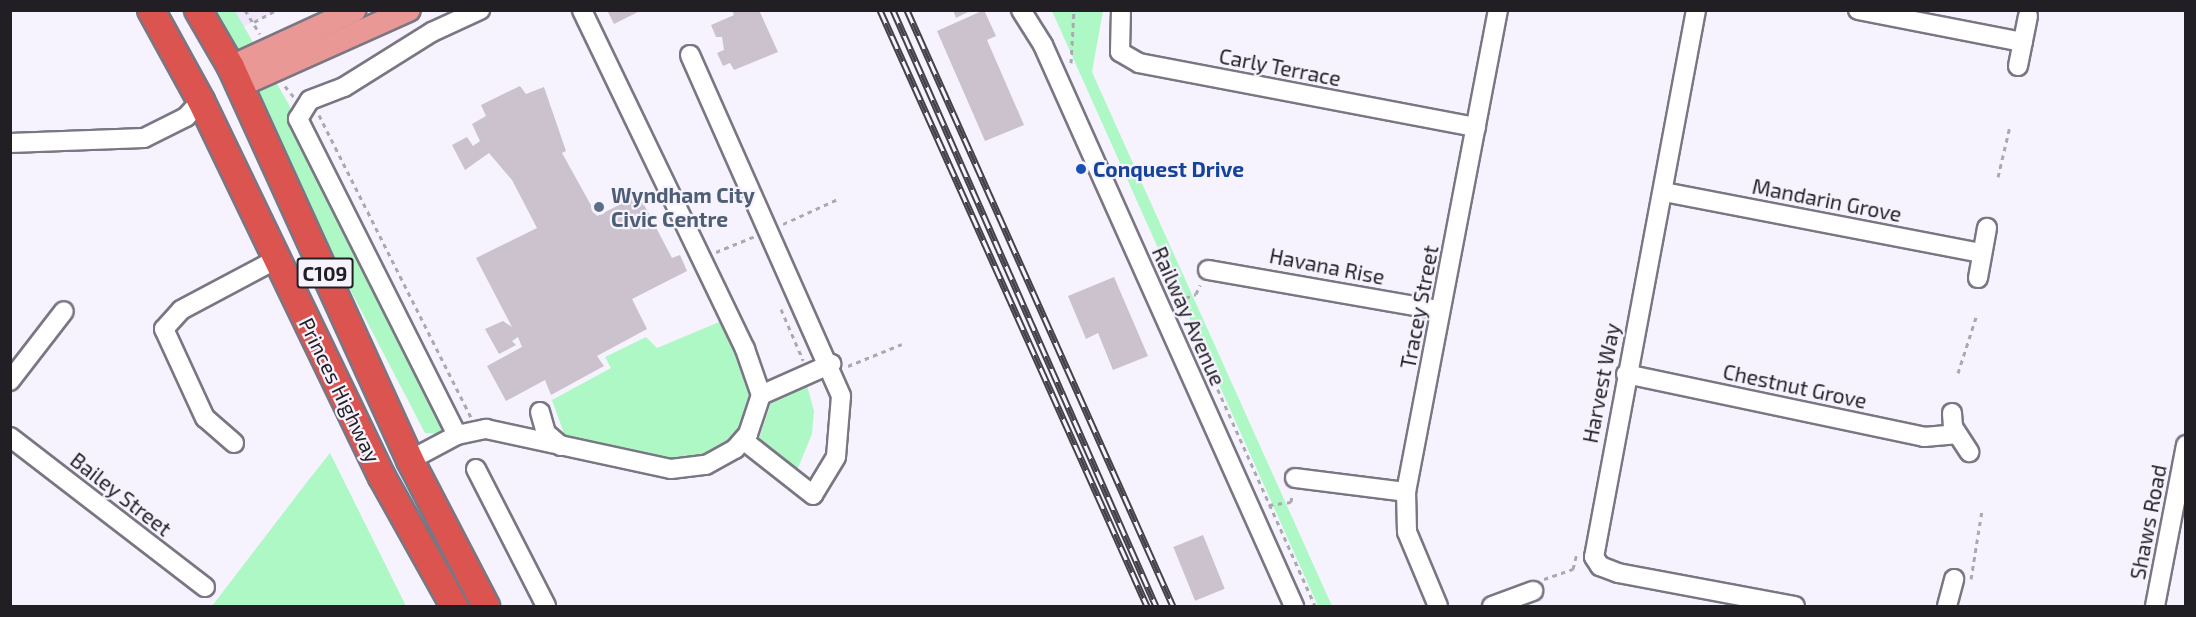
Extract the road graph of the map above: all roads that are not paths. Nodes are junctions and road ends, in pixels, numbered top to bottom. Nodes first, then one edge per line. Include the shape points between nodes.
1 (152, 10) edge
2 (198, 10) edge
3 (355, 10) edge
4 (409, 10) edge
5 (480, 10) edge
6 (582, 10) edge
7 (1021, 10) edge
8 (1034, 10) edge
9 (1121, 10) edge
10 (1498, 10) edge
11 (1696, 10) edge
12 (1858, 10) edge
13 (1881, 12) edge
14 (2028, 16) dead end
15 (2023, 42) junction
16 (1043, 45) junction
17 (690, 55) dead end
18 (2018, 66) dead end
19 (235, 77) junction
20 (201, 101) junction
21 (1476, 127) junction
22 (10, 143) edge
23 (1664, 192) junction
24 (1987, 228) dead end
25 (1982, 253) junction
26 (277, 259) junction
27 (1208, 270) road end
28 (1978, 278) dead end
29 (64, 310) dead end
30 (1437, 310) junction
31 (831, 364) junction
32 (1626, 374) junction
33 (10, 381) edge
34 (761, 395) junction
35 (540, 412) dead end
36 (1952, 413) dead end
37 (1956, 434) junction
38 (457, 435) junction
39 (10, 437) edge
40 (743, 440) junction
41 (234, 443) dead end
42 (2186, 445) edge
43 (561, 447) junction
44 (1969, 452) dead end
45 (410, 460) junction
46 (476, 469) dead end
47 (382, 477) junction
48 (1295, 478) road end
49 (1406, 492) junction
50 (1954, 579) road end
51 (205, 587) dead end
52 (1533, 591) road end
53 (454, 606) edge
54 (486, 606) edge
55 (546, 606) edge
56 (1294, 606) edge
57 (1438, 606) edge
58 (1492, 606) edge
59 (1795, 606) edge
60 (1947, 606) edge
61 (2155, 606) edge

1 - 20 highway, Princes Highway / C109
2 - 19 highway, Princes Highway / C109
3 - 19 main road
4 - 19 main road
5 - 38 street via 305,104 300,131
6 - 34 street via 704,257
7 - 16 street, Railway Avenue
8 - 16 street, Railway Avenue
9 - 21 street, Carly Terrace via 1120,52 1139,63
10 - 21 street, Tracey Street
11 - 23 street, Harvest Way
12 - 13 street
13 - 15 street
14 - 15 street
15 - 18 street
16 - 56 street, Railway Avenue
17 - 31 street
19 - 20 highway
19 - 45 highway, Princes Highway / C109
20 - 22 street via 186,117 144,138
20 - 26 highway, Princes Highway / C109
21 - 30 street, Tracey Street via 1449,284
23 - 25 street, Mandarin Grove
23 - 32 street, Harvest Way
24 - 25 street
25 - 28 street
26 - 41 street via 181,310 164,329 167,346 205,418
26 - 47 highway, Princes Highway / C109
27 - 30 street, Havana Rise
29 - 33 street
30 - 49 street, Tracey Street via 1438,339
31 - 34 street
31 - 40 street via 841,396 842,433 825,480 813,495
32 - 37 street, Chestnut Grove via 1924,436
32 - 59 street, Harvest Way via 1594,557 1605,569
34 - 40 street
35 - 43 street via 546,433
36 - 37 street
37 - 44 street
38 - 43 street via 478,430
38 - 45 street
39 - 51 street, Bailey Street
40 - 43 street via 706,465 671,469
42 - 61 street, Shaws Road
45 - 47 highway
45 - 54 highway, Princes Highway / C109
46 - 55 street
47 - 53 highway, Princes Highway / C109
48 - 49 street
49 - 57 street, Tracey Street via 1407,532
50 - 60 street
52 - 58 street

